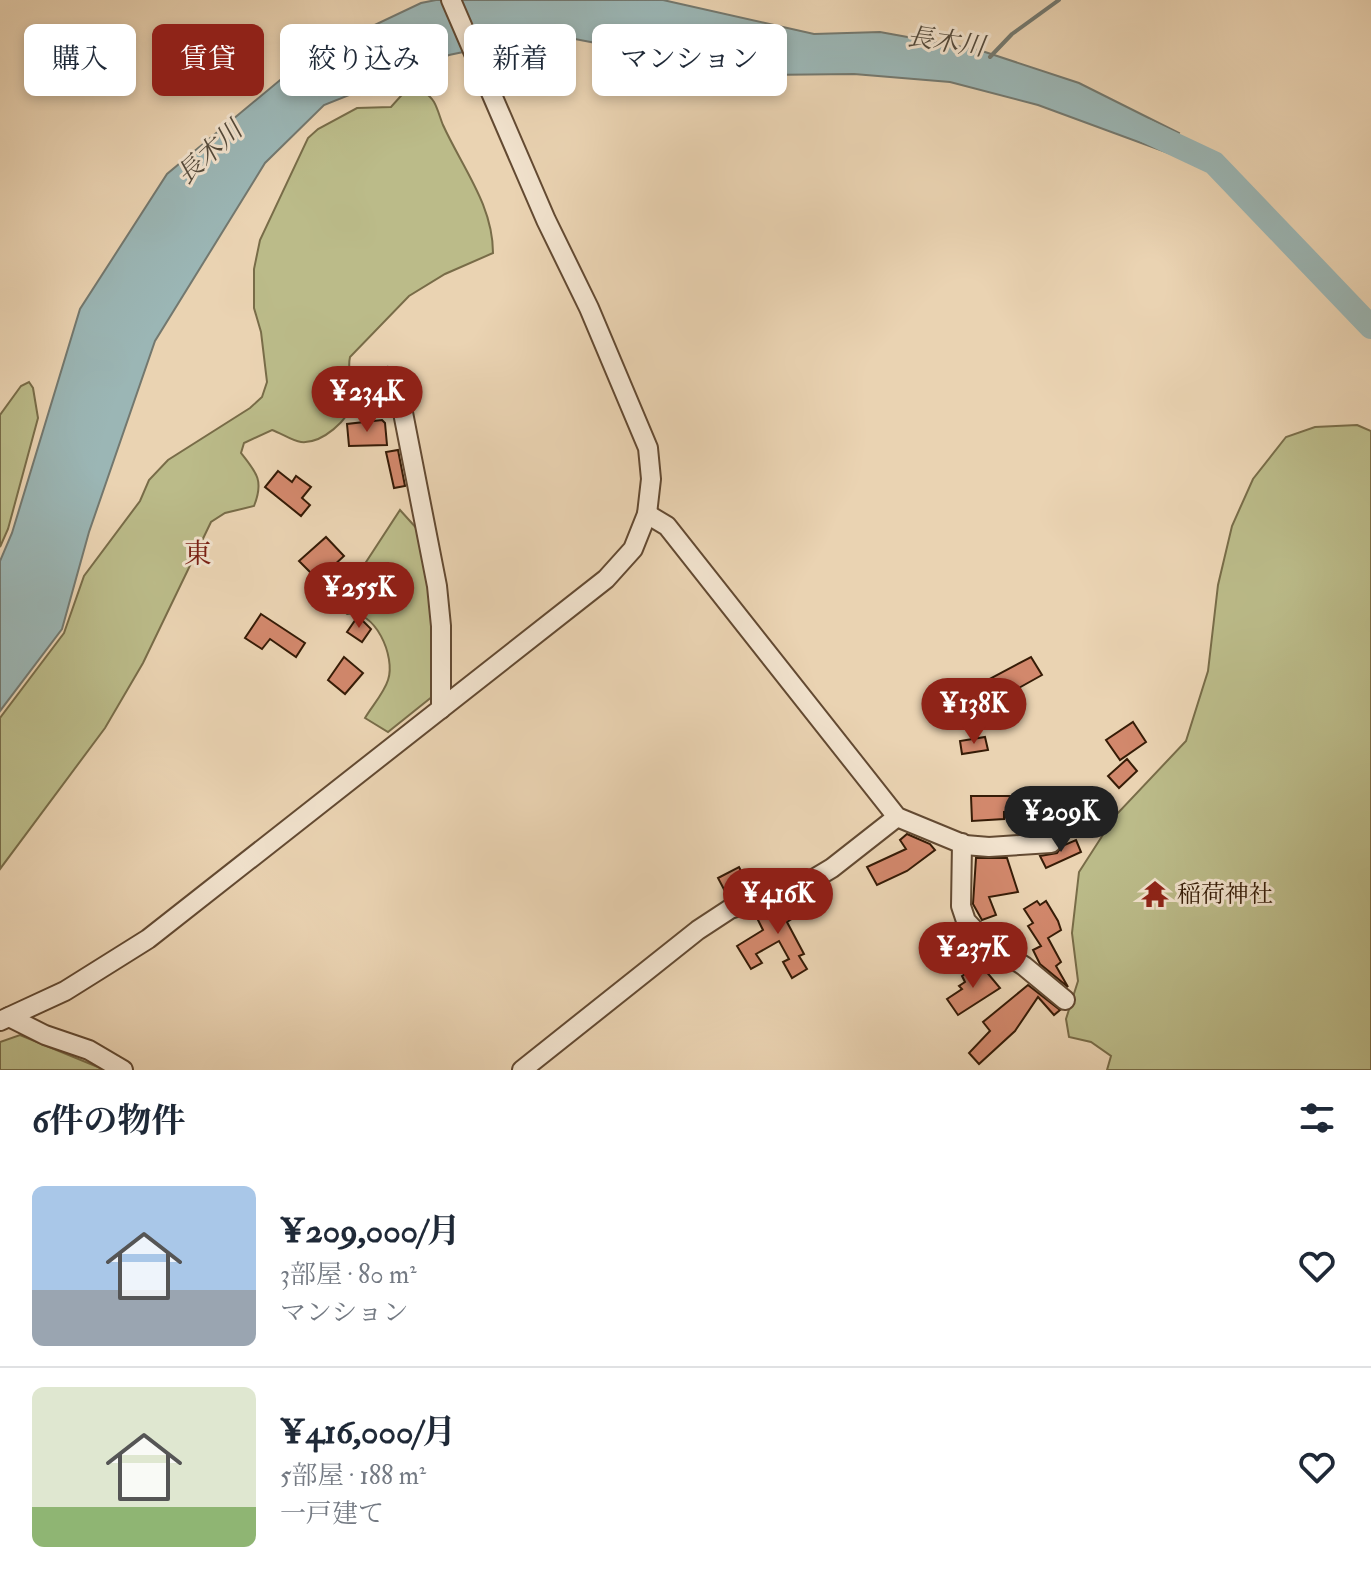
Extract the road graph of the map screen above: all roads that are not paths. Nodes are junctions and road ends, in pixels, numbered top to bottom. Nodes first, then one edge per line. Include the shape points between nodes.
1 (451, 0) edge
2 (397, 382) dead end
3 (647, 514) junction
4 (441, 709) junction
5 (897, 817) junction
6 (962, 843) junction
7 (1051, 843) dead end
8 (1065, 1000) dead end
9 (5, 1019) edge
10 (123, 1070) edge
11 (522, 1070) edge

1 - 3 street via 648,448
2 - 4 street via 437,586
3 - 4 street via 633,549 606,579
3 - 5 street via 667,526
4 - 9 street via 148,939 65,991
5 - 6 street
5 - 11 street via 807,883 730,909 698,930
6 - 7 street
6 - 8 street via 961,906 966,921
9 - 10 street via 89,1050

